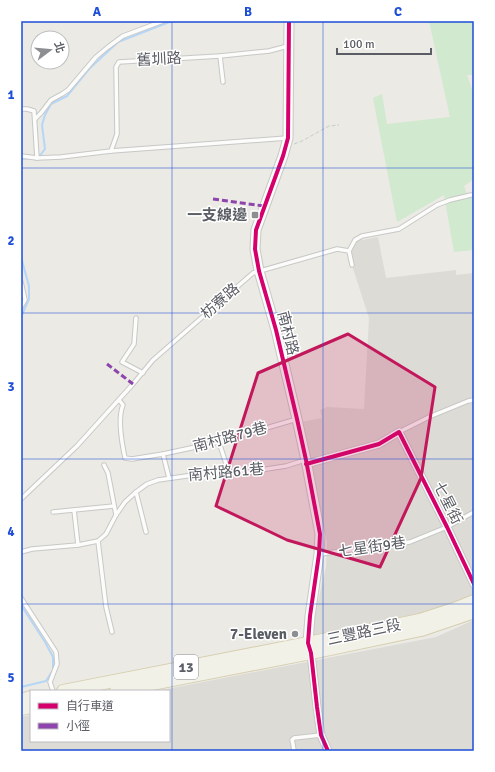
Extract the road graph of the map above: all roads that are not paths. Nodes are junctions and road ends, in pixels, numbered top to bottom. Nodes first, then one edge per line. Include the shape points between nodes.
1 (163, 21) edge
2 (289, 21) edge
3 (289, 46) junction
4 (220, 56) junction
5 (223, 82) dead end
6 (21, 109) edge
7 (35, 119) junction
8 (287, 142) junction
9 (111, 151) junction
10 (21, 156) edge
11 (37, 158) junction
12 (471, 194) dead end
13 (349, 251) junction
14 (352, 265) dead end
15 (259, 271) junction
16 (21, 282) edge
17 (21, 307) edge
18 (136, 318) dead end
19 (143, 373) junction
20 (119, 400) junction
21 (474, 400) edge
22 (297, 419) junction
23 (399, 432) junction
24 (219, 442) junction
25 (163, 454) junction
26 (306, 462) junction
27 (104, 465) dead end
28 (229, 473) junction
29 (169, 478) junction
30 (136, 492) junction
31 (21, 499) edge
32 (114, 506) junction
33 (74, 510) junction
34 (53, 512) dead end
35 (474, 512) edge
36 (116, 516) junction
37 (447, 527) junction
38 (146, 532) dead end
39 (98, 541) junction
40 (78, 545) junction
41 (21, 552) edge
42 (319, 554) junction
43 (474, 584) edge
44 (21, 598) edge
45 (474, 601) edge
46 (474, 612) edge
47 (112, 632) dead end
48 (310, 648) junction
49 (53, 690) edge
50 (69, 690) edge
51 (121, 690) edge
52 (321, 735) junction
53 (294, 751) edge
54 (328, 751) edge

1 - 7 lane, 舊圳路 via 123,36 108,47 68,90 51,100
2 - 3 street, 南村路
3 - 4 lane, 舊圳路 via 269,51
3 - 8 street, 南村路
4 - 5 lane
4 - 9 lane, 舊圳路 via 119,62 116,67 117,134
6 - 7 lane via 34,111
7 - 11 lane
8 - 9 lane
8 - 15 street, 南村路 via 256,230 255,249
9 - 11 lane
10 - 11 lane
12 - 13 lane via 437,205 399,230 362,236 355,240
13 - 14 lane
13 - 15 lane, 枋寮路 via 337,249
15 - 19 lane, 枋寮路 via 253,273 153,360
15 - 22 street, 南村路
16 - 17 lane via 25,300
18 - 19 lane via 134,344 122,362
19 - 20 lane, 枋寮路
20 - 25 lane, 南村路79巷 via 123,405 120,411 121,442 125,458
20 - 31 lane, 枋寮路 via 77,446
21 - 23 lane via 429,417
22 - 24 lane, 南村路79巷
22 - 26 street, 南村路
23 - 26 street via 379,444
23 - 37 street, 七星街
24 - 25 lane, 南村路79巷
24 - 28 lane
25 - 29 lane
26 - 28 lane, 南村路61巷
26 - 42 street, 南村路 via 320,534
27 - 32 lane
28 - 29 lane, 南村路61巷
29 - 30 lane, 南村路61巷 via 147,484
30 - 36 lane via 125,502
30 - 38 lane
32 - 33 lane
32 - 36 lane
33 - 34 lane
33 - 40 lane
35 - 37 lane, 七星街9巷
36 - 39 lane via 106,534
37 - 42 lane, 七星街9巷 via 410,542
37 - 43 street, 七星街
39 - 40 lane
39 - 47 lane via 106,607
40 - 41 lane
42 - 48 street, 南村路 via 310,616
44 - 49 lane via 56,652 57,664 50,682
45 - 48 main road, 三豐路三段 / 13 via 420,620
46 - 48 main road, 三豐路三段 / 13 via 421,630
48 - 50 main road, 三豐路三段 / 13
48 - 51 main road, 三豐路三段 / 13
48 - 52 street
52 - 53 lane via 294,738
52 - 54 street

